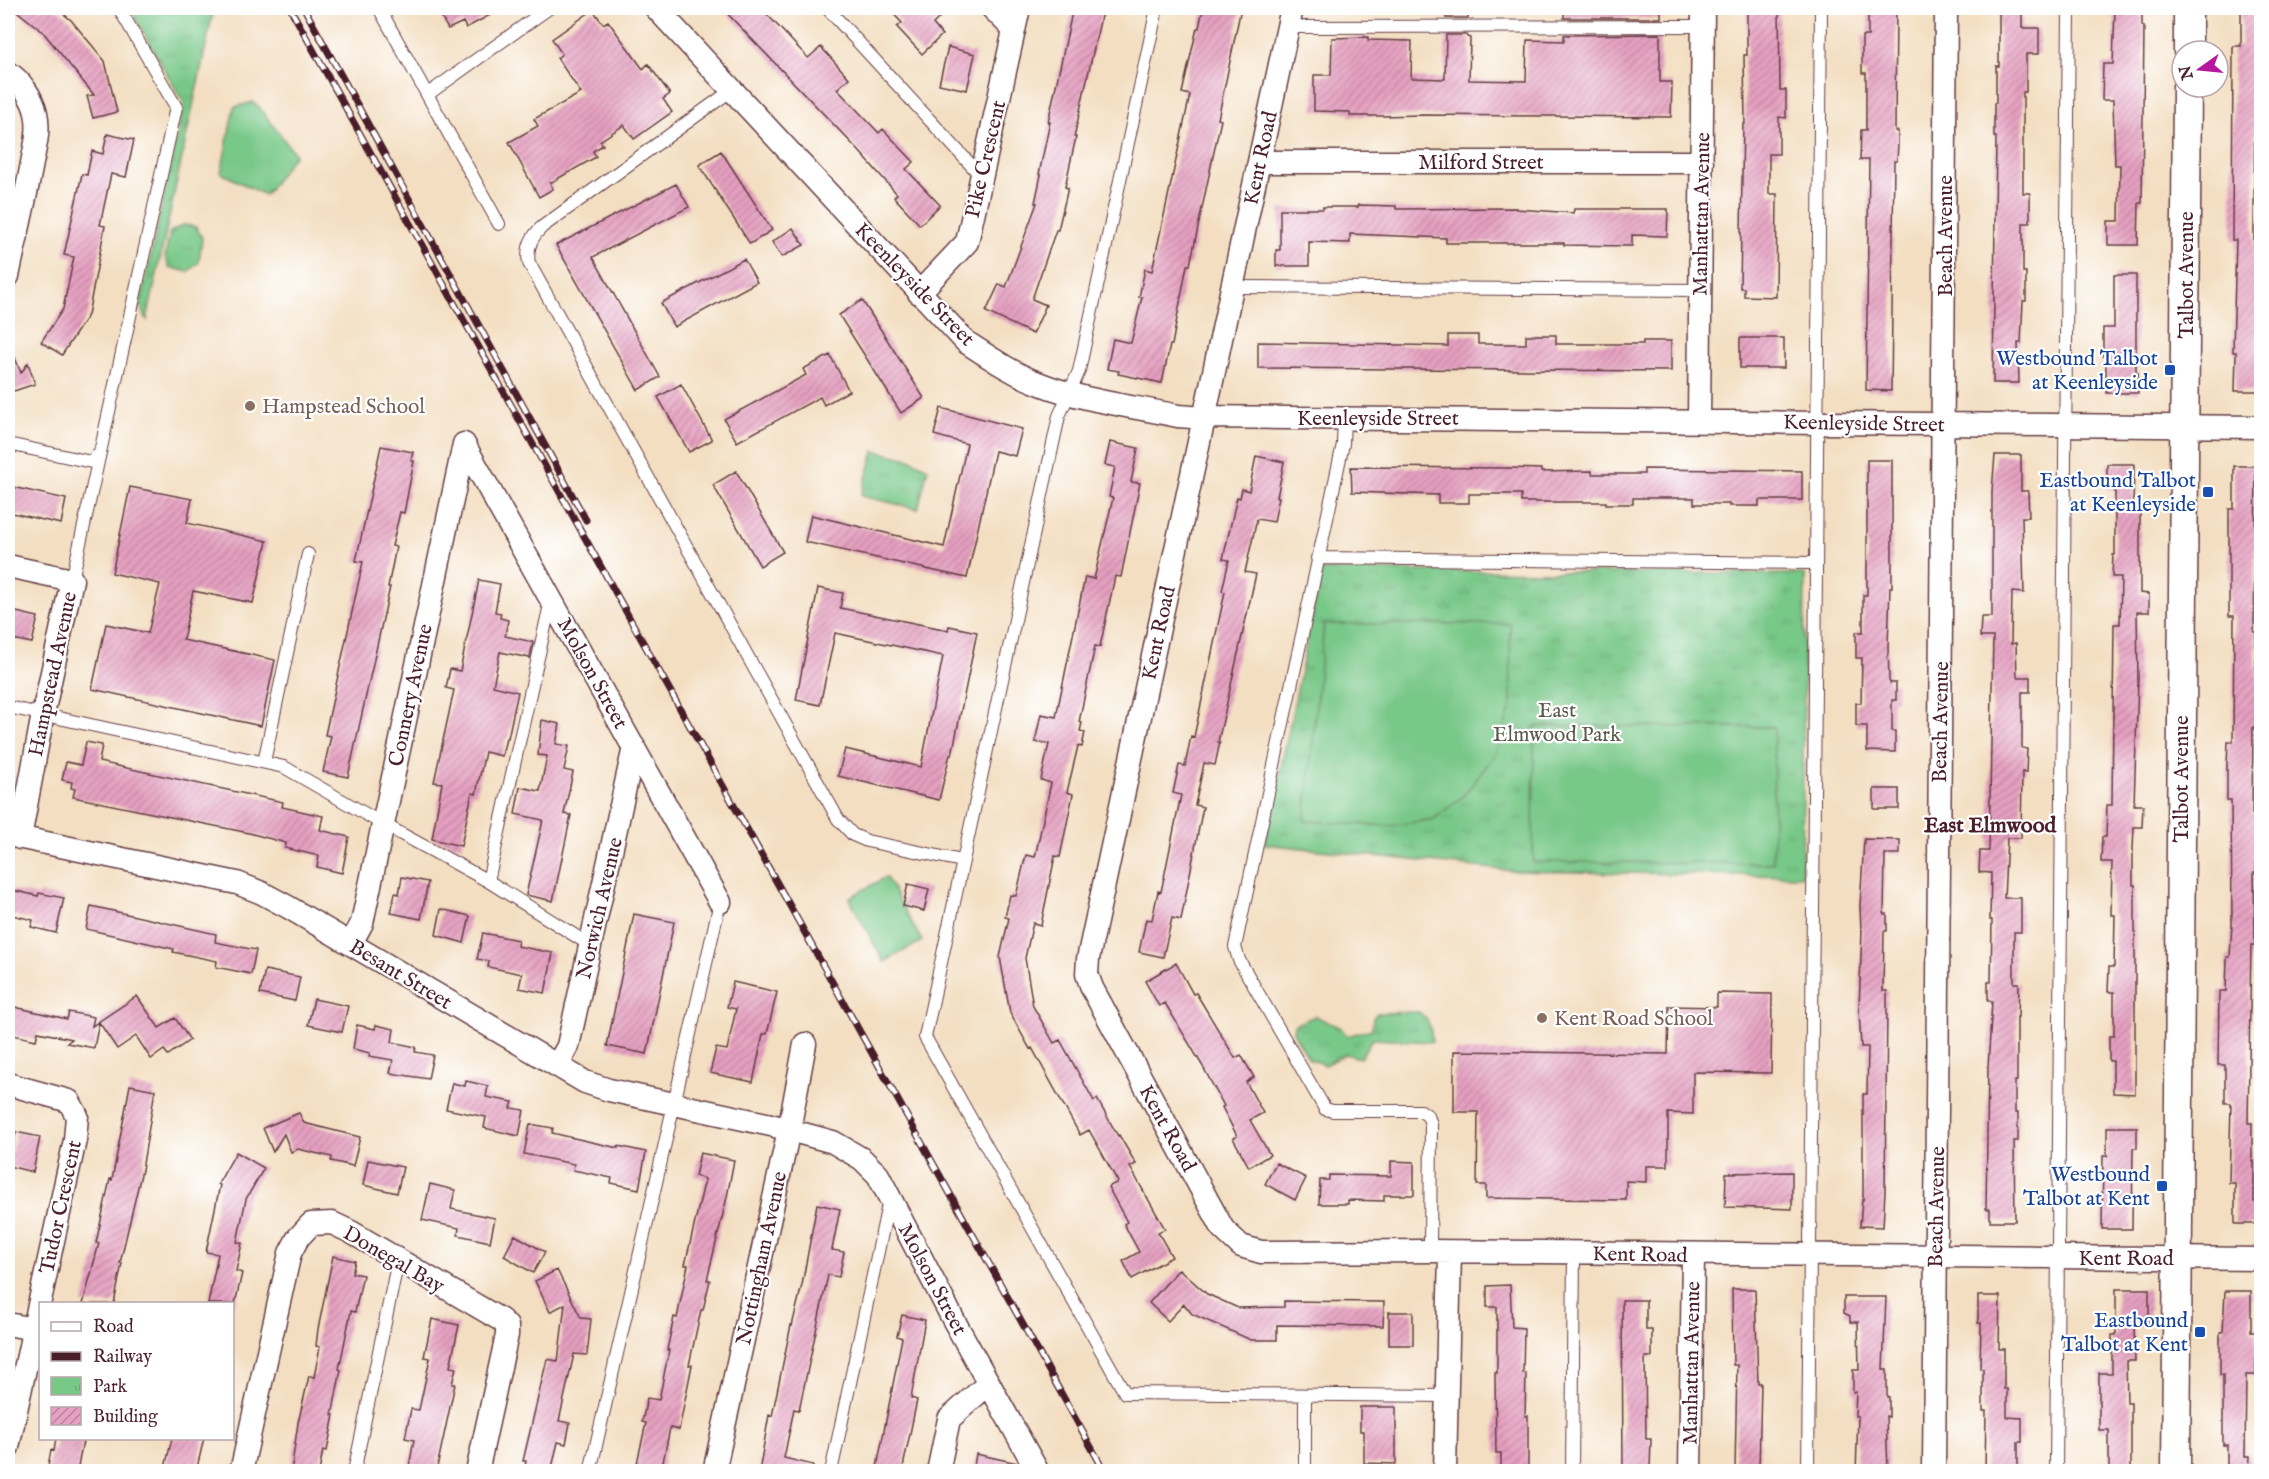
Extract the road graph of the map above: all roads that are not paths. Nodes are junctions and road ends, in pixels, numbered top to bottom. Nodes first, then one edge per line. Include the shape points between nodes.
1 (119, 8) edge
2 (379, 8) edge
3 (549, 8) edge
4 (656, 8) edge
5 (827, 8) edge
6 (993, 8) edge
7 (1019, 8) edge
8 (1157, 8) edge
9 (1821, 8) edge
10 (1946, 8) edge
11 (2069, 8) edge
12 (2188, 8) edge
13 (1290, 17) edge
14 (1703, 17) edge
15 (1014, 30) junction
16 (2188, 39) edge
17 (8, 73) edge
18 (732, 90) junction
19 (428, 94) junction
20 (2187, 99) edge
21 (1260, 162) junction
22 (1702, 162) junction
23 (981, 176) junction
24 (17, 196) edge
25 (500, 224) dead end
26 (8, 276) edge
27 (1233, 287) junction
28 (1700, 290) junction
29 (920, 293) junction
30 (1068, 393) junction
31 (1204, 418) junction
32 (1344, 418) junction
33 (1699, 421) junction
34 (1817, 422) junction
35 (1943, 424) junction
36 (2066, 424) junction
37 (2184, 426) junction
38 (2262, 427) edge
39 (8, 444) edge
40 (464, 444) joint
41 (93, 447) dead end
42 (96, 463) junction
43 (308, 554) dead end
44 (1317, 558) junction
45 (1814, 563) junction
46 (8, 566) edge
47 (72, 580) junction
48 (551, 599) junction
49 (8, 707) edge
50 (43, 714) junction
51 (634, 747) junction
52 (264, 762) junction
53 (383, 824) junction
54 (14, 837) edge
55 (962, 861) junction
56 (488, 881) junction
57 (720, 902) joint
58 (351, 943) junction
59 (590, 945) junction
60 (805, 1044) dead end
61 (556, 1066) junction
62 (8, 1084) edge
63 (673, 1105) junction
64 (789, 1130) junction
65 (889, 1198) junction
66 (1440, 1252) junction
67 (1575, 1253) junction
68 (1693, 1255) junction
69 (1810, 1255) junction
70 (1935, 1256) junction
71 (2058, 1258) junction
72 (2177, 1258) junction
73 (2262, 1259) edge
74 (398, 1260) junction
75 (8, 1324) edge
76 (33, 1329) junction
77 (989, 1383) junction
78 (1305, 1396) junction
79 (1446, 1396) junction
80 (8, 1447) edge
81 (241, 1472) edge
82 (354, 1472) edge
83 (477, 1472) edge
84 (590, 1472) edge
85 (714, 1472) edge
86 (831, 1472) edge
87 (938, 1472) edge
88 (1038, 1472) edge
89 (1305, 1472) edge
90 (1446, 1472) edge
91 (1572, 1472) edge
92 (1690, 1472) edge
93 (1808, 1472) edge
94 (1934, 1472) edge
95 (2056, 1472) edge
96 (2176, 1472) edge

1 - 42 lane via 176,107
2 - 19 lane
3 - 19 lane
4 - 18 street, Keenleyside Street
5 - 23 lane
6 - 15 street
7 - 15 street, Pike Crescent
8 - 30 lane via 1079,371
9 - 34 lane
10 - 35 street, Beach Avenue
11 - 36 lane
12 - 16 street
13 - 14 lane
13 - 21 street, Kent Road
14 - 22 street, Manhattan Avenue
15 - 23 street, Pike Crescent
17 - 24 street via 27,93 36,113 37,135
18 - 29 street, Keenleyside Street
18 - 55 lane via 542,227 530,242 529,262 838,819 860,839
19 - 25 lane
20 - 37 street, Talbot Avenue
21 - 22 street, Milford Street
21 - 27 street, Kent Road
22 - 28 street, Manhattan Avenue
23 - 29 street, Pike Crescent via 967,242
24 - 26 street
27 - 28 lane
27 - 31 street, Kent Road
28 - 33 street, Manhattan Avenue
29 - 30 street, Keenleyside Street via 966,342 1003,366
30 - 31 street, Keenleyside Street
30 - 55 lane via 1059,416
31 - 32 street, Keenleyside Street
31 - 66 street, Kent Road via 1087,974 1223,1229 1241,1246 1261,1252
32 - 33 street, Keenleyside Street
32 - 44 lane via 1343,444
33 - 34 street, Keenleyside Street
34 - 35 street, Keenleyside Street
34 - 45 lane
35 - 36 street, Keenleyside Street
35 - 70 street, Beach Avenue
36 - 37 street, Keenleyside Street
36 - 71 lane
37 - 38 street, Keenleyside Street
37 - 72 street, Talbot Avenue
39 - 42 lane
40 - 48 street, Molson Street
40 - 53 street, Connery Avenue
41 - 42 lane
42 - 47 lane
43 - 52 lane
44 - 45 lane
44 - 66 lane via 1236,951 1324,1109 1421,1111 1428,1116
45 - 69 lane
46 - 47 street
47 - 50 street, Hampstead Avenue
48 - 51 street, Molson Street
48 - 56 lane
49 - 50 lane
50 - 52 lane
50 - 54 street, Hampstead Avenue
51 - 57 street, Molson Street
51 - 59 street, Norwich Avenue
52 - 53 lane via 284,767
53 - 56 lane
53 - 58 street, Connery Avenue via 362,922
54 - 58 street, Besant Street via 237,883
55 - 78 lane via 925,1037 1125,1393
56 - 59 lane
57 - 63 lane
58 - 61 street, Besant Street
59 - 61 street, Norwich Avenue via 568,1046
60 - 64 street, Nottingham Avenue
61 - 63 street, Besant Street via 597,1087
62 - 76 street, Tudor Crescent via 69,1101 77,1116
63 - 64 street, Besant Street
63 - 84 lane
64 - 65 street, Molson Street via 832,1142 862,1159 878,1175
64 - 85 street, Nottingham Avenue
65 - 77 street, Molson Street
65 - 86 lane
66 - 67 street, Kent Road
66 - 79 street
67 - 68 street, Kent Road
67 - 91 lane
68 - 69 street, Kent Road
68 - 92 street, Manhattan Avenue
69 - 70 street, Kent Road
69 - 93 lane
70 - 71 street, Kent Road
70 - 94 street, Beach Avenue
71 - 72 street, Kent Road
71 - 95 lane
72 - 73 street, Kent Road
72 - 96 street, Talbot Avenue
74 - 81 street, Donegal Bay via 332,1223 311,1224 298,1238 290,1253
74 - 82 lane
74 - 83 street, Donegal Bay via 507,1326
75 - 76 street
76 - 80 street, Tudor Crescent
77 - 87 street via 949,1419
77 - 88 street, Molson Street
78 - 79 lane
78 - 89 lane
79 - 90 street

